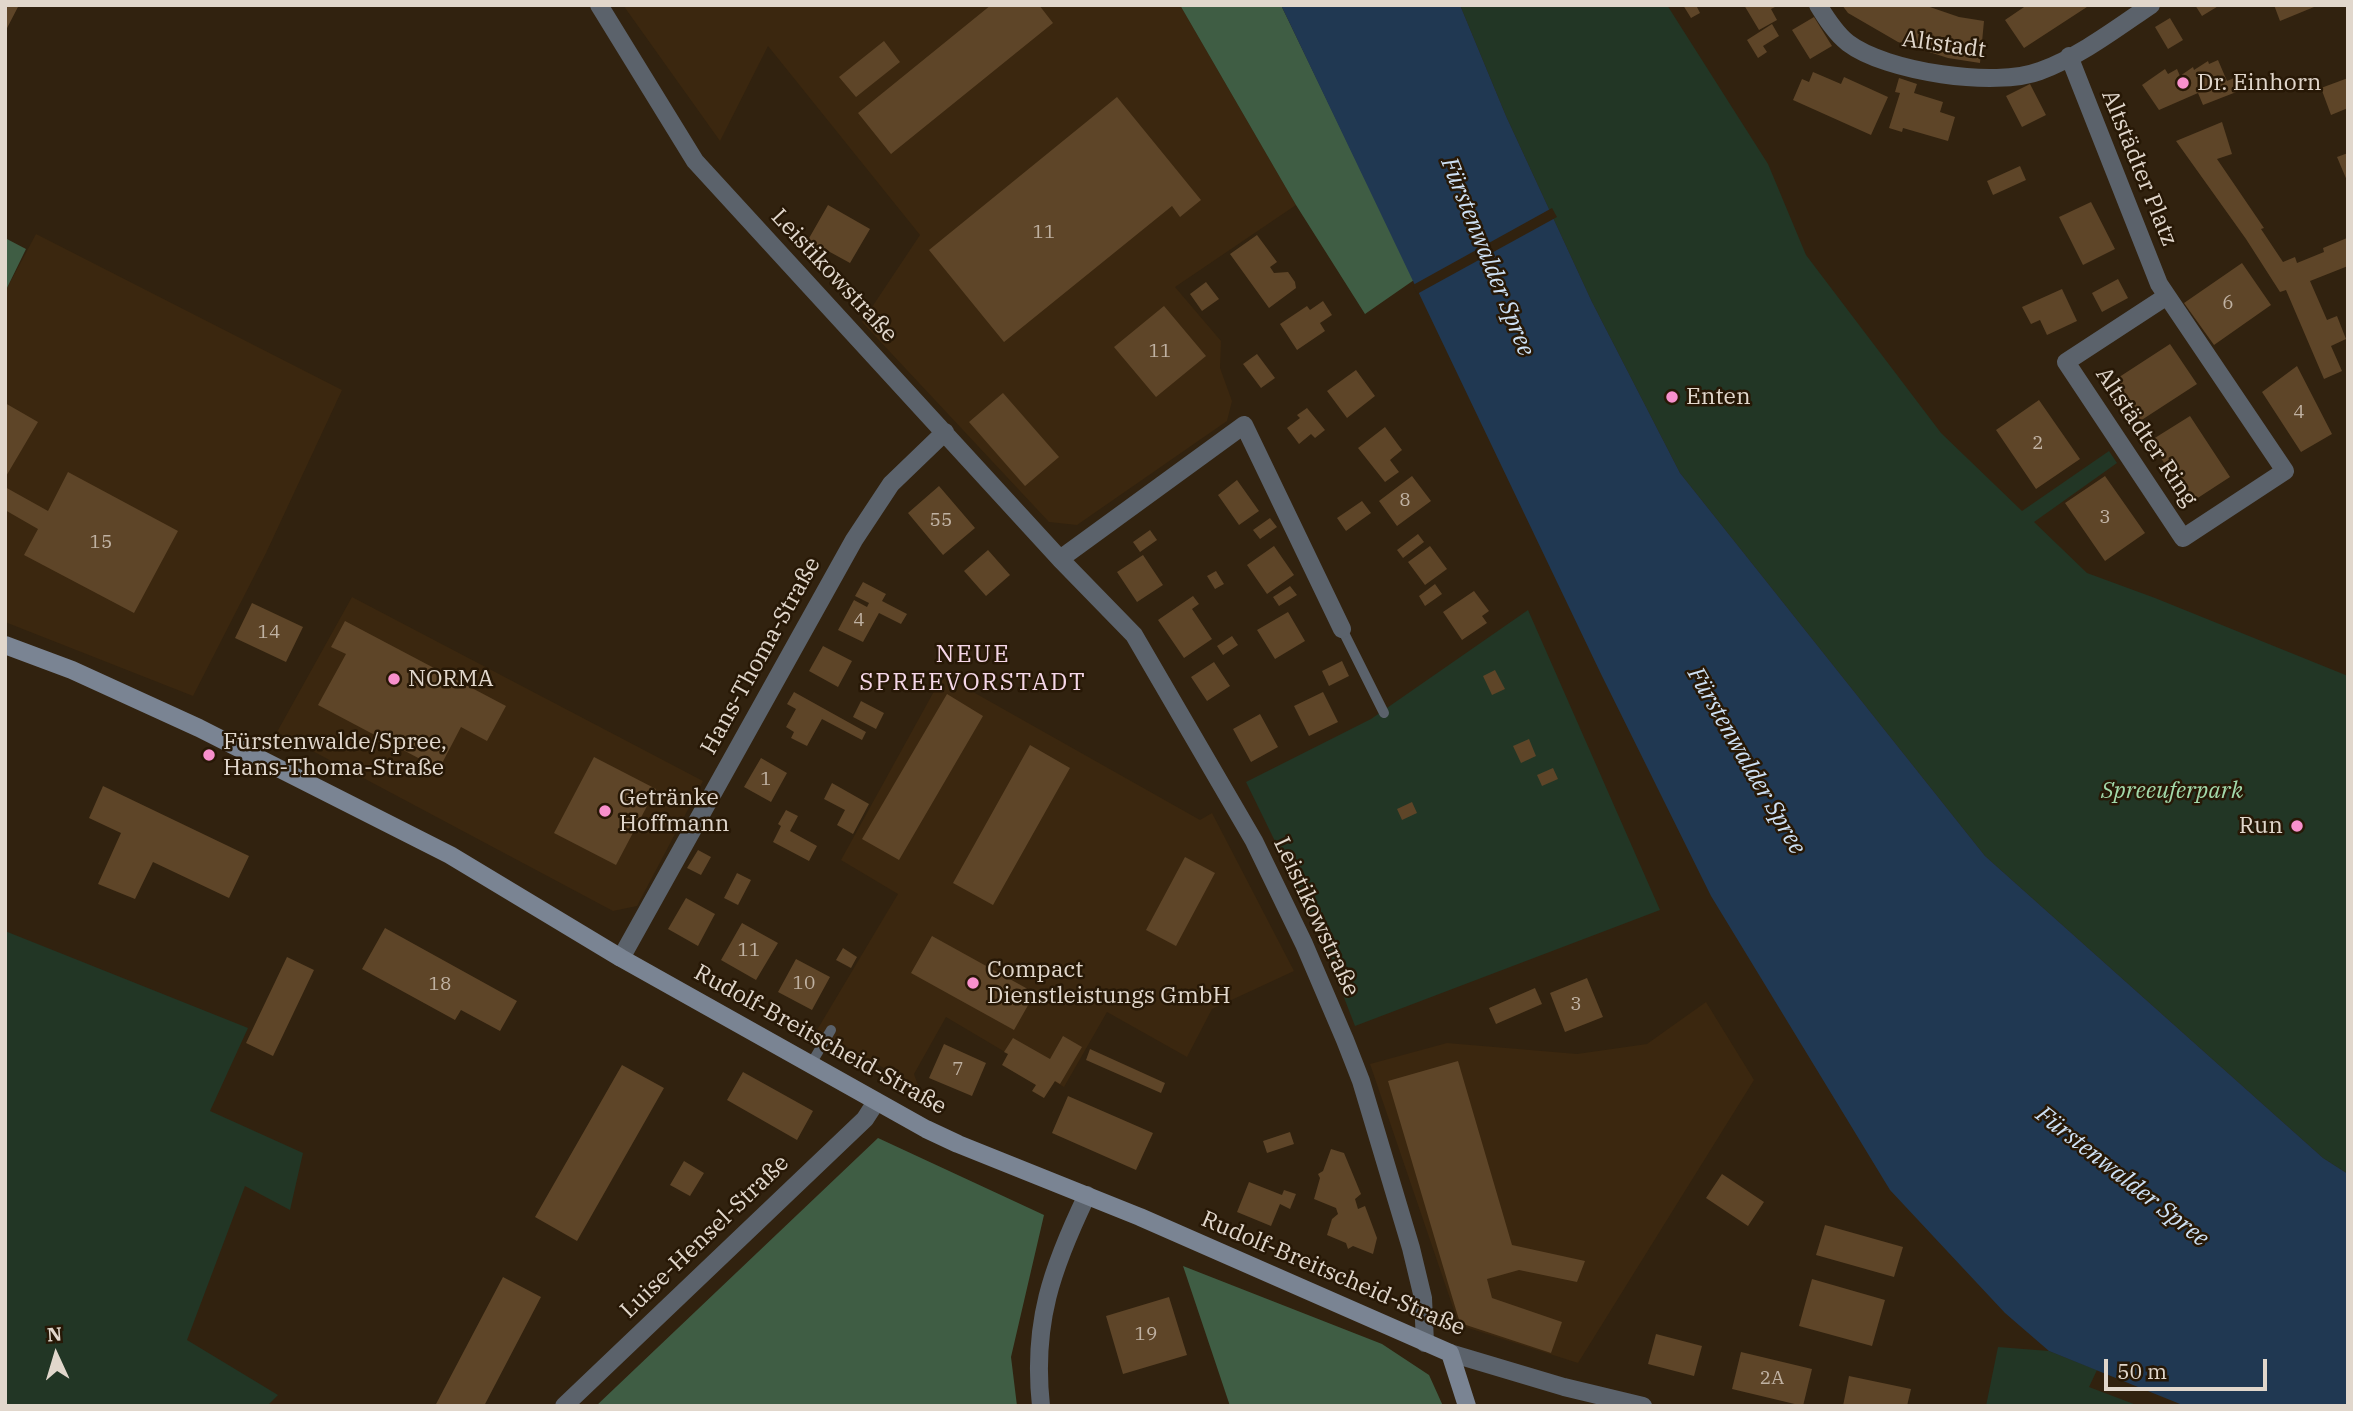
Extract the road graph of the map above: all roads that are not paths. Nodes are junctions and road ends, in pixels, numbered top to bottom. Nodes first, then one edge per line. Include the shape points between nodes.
1 (599, 5) edge
2 (1818, 5) edge
3 (2151, 5) edge
4 (2069, 56) junction
5 (2167, 296) junction
6 (945, 432) junction
7 (1060, 559) junction
8 (1342, 629) joint
9 (5, 645) edge
10 (1384, 713) dead end
11 (621, 958) junction
12 (831, 1030) dead end
13 (811, 1064) junction
14 (876, 1102) junction
15 (1087, 1195) junction
16 (1425, 1343) junction
17 (1450, 1353) junction
18 (564, 1406) edge
19 (1041, 1406) edge
20 (1467, 1406) edge
21 (1643, 1406) edge

1 - 6 street, Leistikowstraße via 695,161
2 - 4 street, Altstadt via 1848,43 1885,61 1921,71 1969,77 2025,76
3 - 4 street
4 - 5 street, Altstädter Platz
5 - 5 street, Altstädter Ring via 2066,362 2183,538 2285,471
6 - 7 street, Leistikowstraße
6 - 11 street, Hans-Thoma-Straße via 891,484 854,540
7 - 8 street via 1244,425
7 - 16 street, Leistikowstraße via 1134,635 1254,841 1304,944 1361,1082 1412,1248 1423,1298
8 - 10 lane
9 - 11 main road, Rudolf-Breitscheid-Straße via 133,697 268,762 450,855
11 - 13 main road, Rudolf-Breitscheid-Straße
12 - 13 lane
13 - 14 main road, Rudolf-Breitscheid-Straße
14 - 15 main road, Rudolf-Breitscheid-Straße via 958,1144
14 - 18 street, Luise-Hensel-Straße via 865,1119
15 - 16 main road, Rudolf-Breitscheid-Straße
15 - 19 street via 1045,1300 1039,1335
16 - 17 main road, Rudolf-Breitscheid-Straße
17 - 20 main road
17 - 21 street, Rudolf-Breitscheid-Straße

